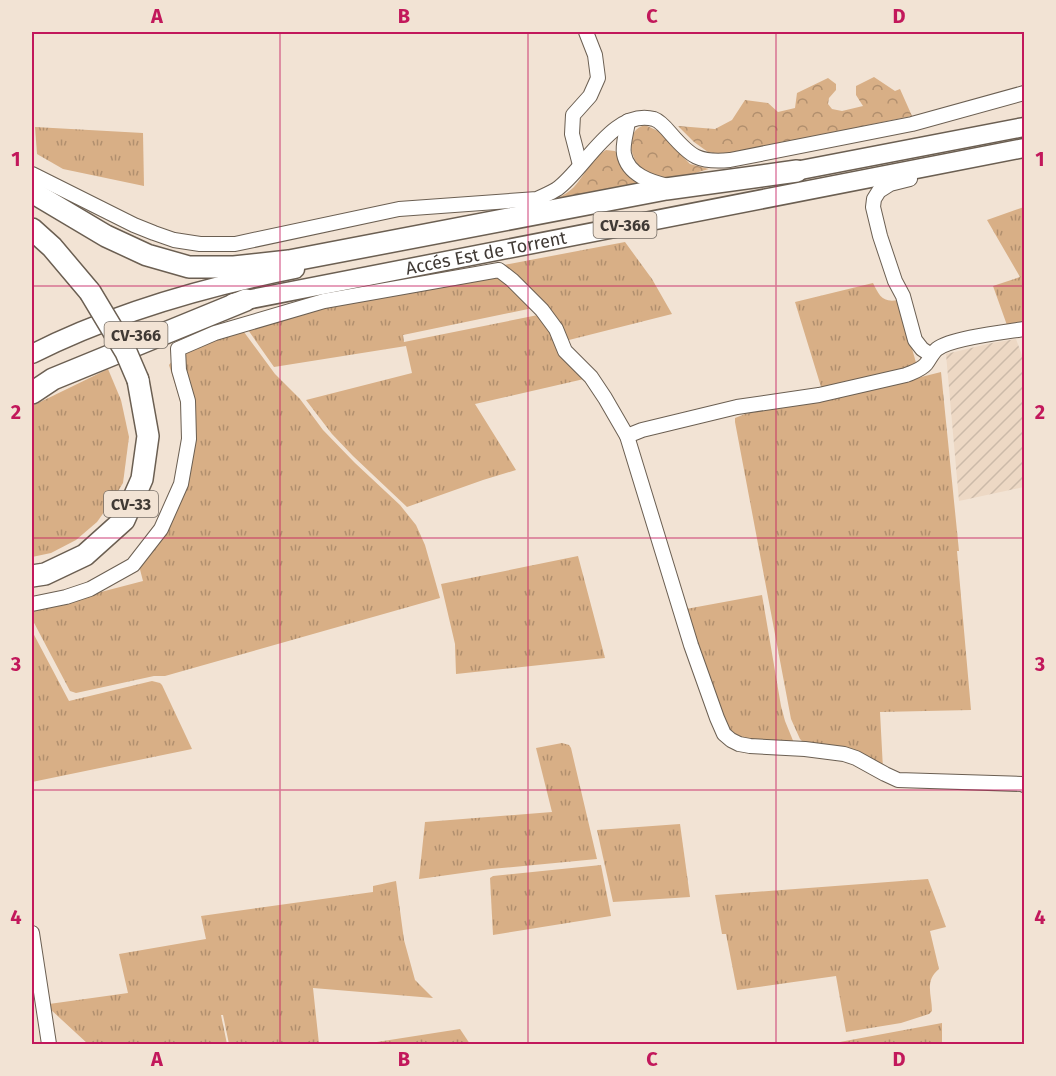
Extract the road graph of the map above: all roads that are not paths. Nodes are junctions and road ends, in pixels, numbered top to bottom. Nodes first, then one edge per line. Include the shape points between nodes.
1 (586, 32) edge
2 (1024, 93) edge
3 (628, 122) junction
4 (1024, 127) edge
5 (596, 146) junction
6 (1024, 148) edge
7 (1004, 152) junction
8 (624, 154) junction
9 (580, 165) junction
10 (796, 171) junction
11 (32, 174) edge
12 (676, 188) junction
13 (32, 192) edge
14 (32, 229) edge
15 (32, 243) edge
16 (85, 294) junction
17 (246, 300) junction
18 (1024, 329) edge
19 (32, 354) edge
20 (931, 355) junction
21 (132, 382) junction
22 (32, 384) edge
23 (32, 393) edge
24 (627, 436) junction
25 (32, 564) edge
26 (32, 576) edge
27 (32, 604) edge
28 (1024, 785) edge
29 (32, 933) edge
30 (49, 1044) edge

1 - 9 street via 598,78 590,96 573,115 572,134
2 - 3 street via 912,123 712,162 688,151 656,119
3 - 5 street
3 - 8 street
4 - 10 main road, Accés Est de Torrent / CV-366
5 - 8 street via 609,145
5 - 9 street
6 - 7 main road, Accés Est de Torrent / CV-366
7 - 17 main road, Accés Est de Torrent / CV-366
7 - 20 street via 961,167 898,181 879,191 874,199 886,254 915,340
8 - 12 street via 630,168 640,176
9 - 11 street via 557,189 537,199 399,209 235,244 174,240 134,225
10 - 12 highway
10 - 19 main road, Accés Est de Torrent / CV-366 via 241,279 149,304
12 - 13 highway via 289,261 234,267 189,267 147,255 106,236
14 - 16 highway, CV-33 via 52,247
15 - 16 highway
16 - 21 highway, CV-33, bridge via 122,344
17 - 22 main road, Accés Est de Torrent / CV-366 via 156,326
17 - 23 highway via 53,380
18 - 20 street via 953,343
20 - 24 street via 918,371 906,375 737,407
21 - 25 highway via 136,442 131,478 117,510 79,547
21 - 26 highway, CV-33 via 148,436 142,479 124,519 85,555
24 - 27 street via 591,377 565,351 542,309 499,270 324,301 215,333 178,349 178,370 188,401 189,439 181,483 161,529 133,565 90,589
24 - 28 street via 691,645 724,734 750,746 844,754 898,780
29 - 30 street

